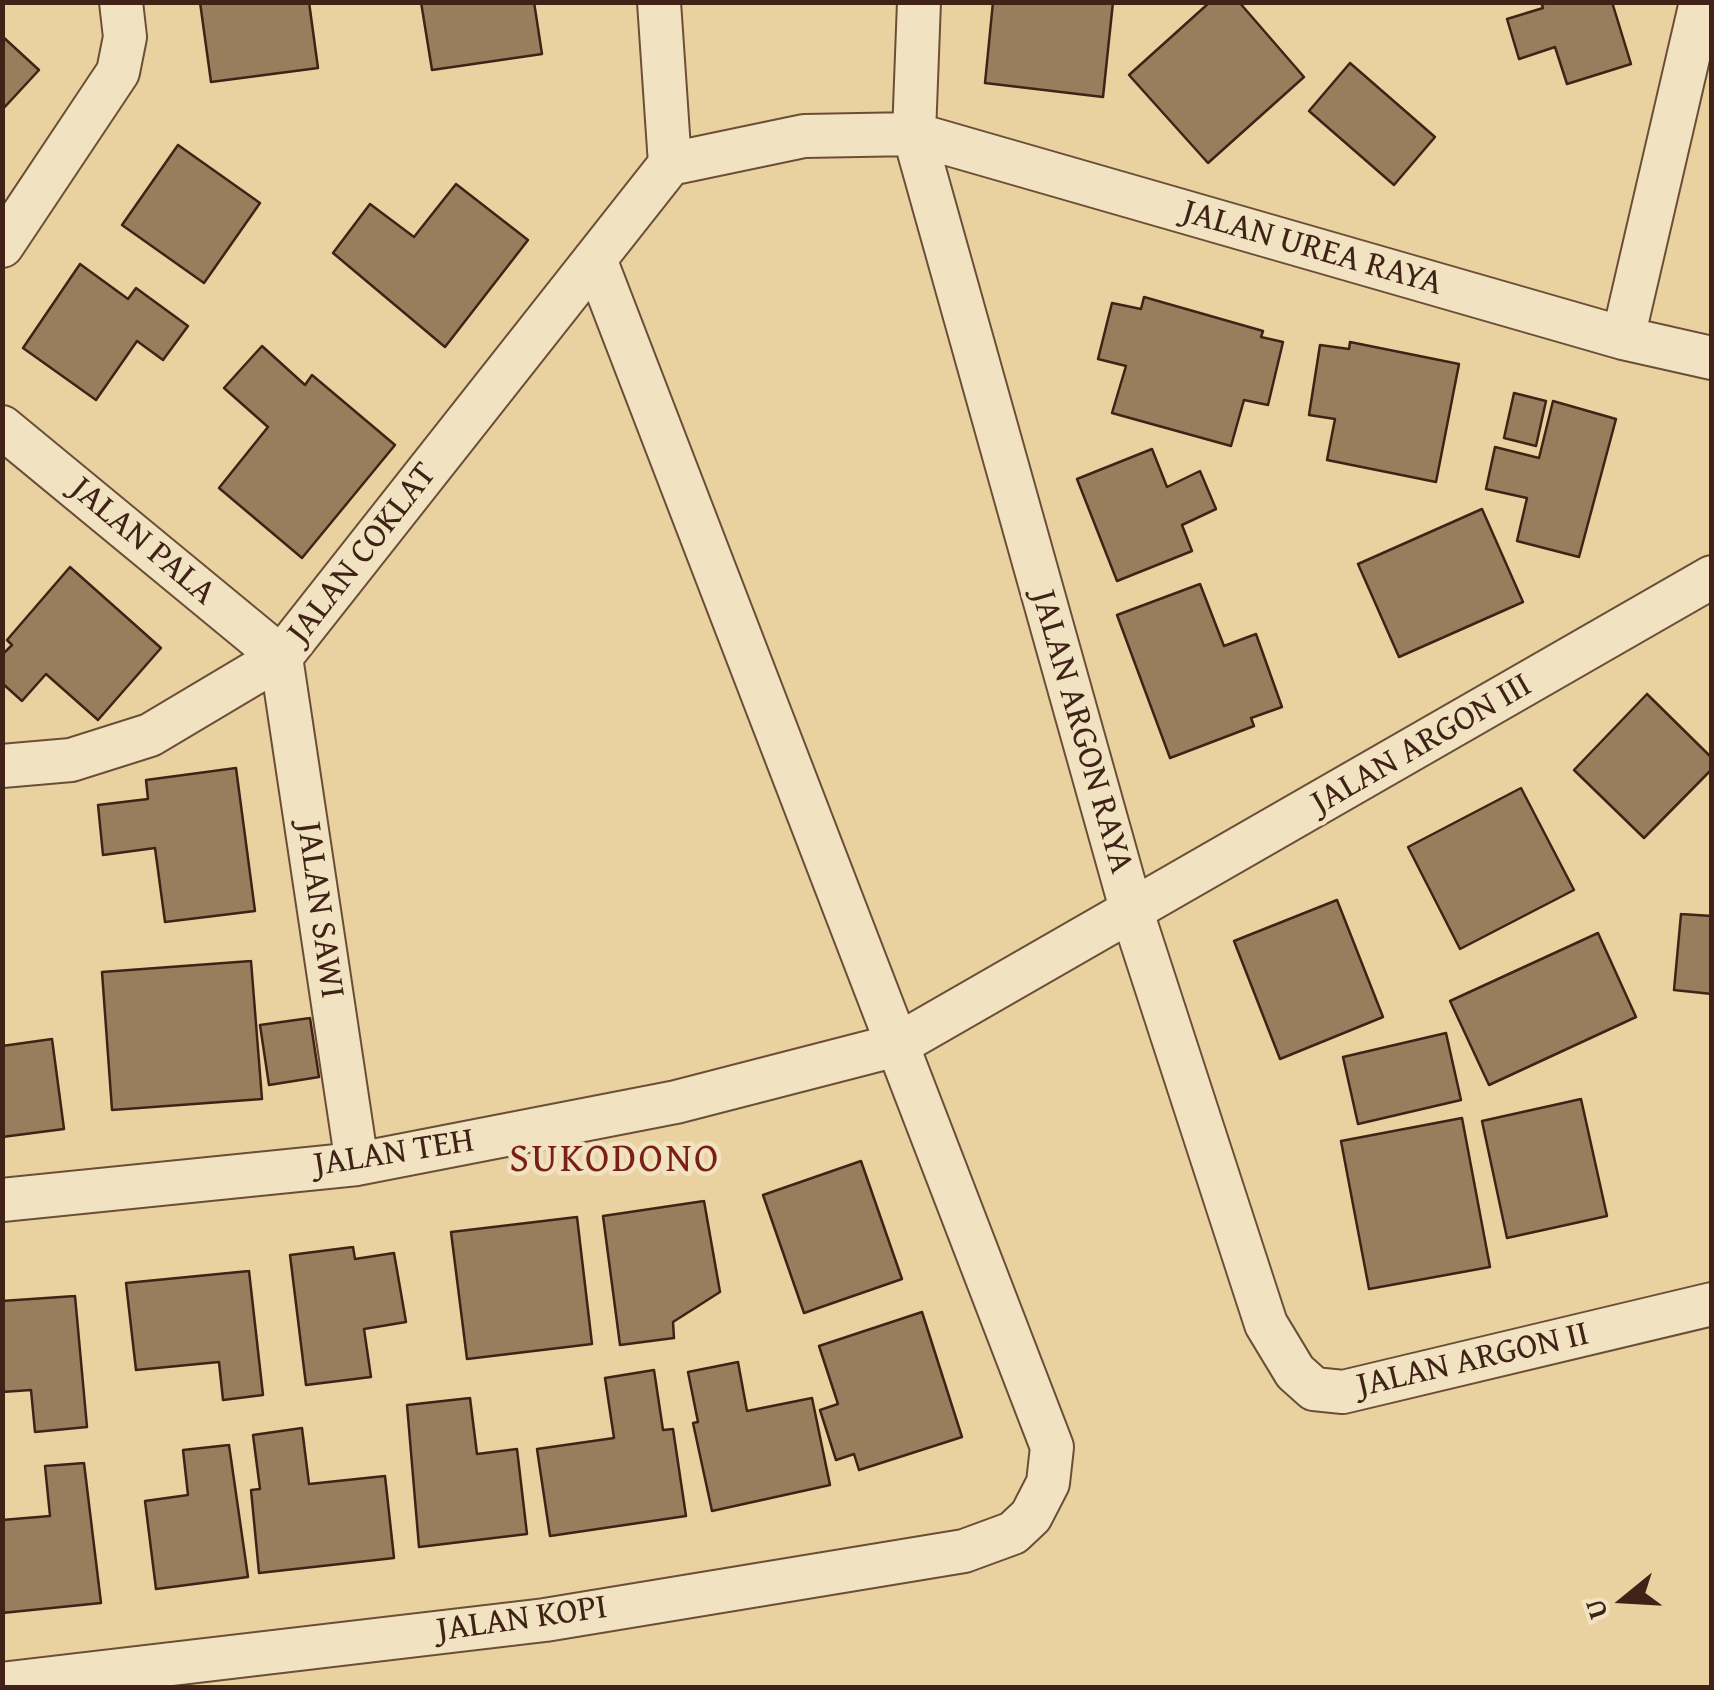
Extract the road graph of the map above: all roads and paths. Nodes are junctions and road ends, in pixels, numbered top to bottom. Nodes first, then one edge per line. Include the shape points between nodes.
1 (121, 2) edge
2 (658, 2) edge
3 (919, 2) edge
4 (1701, 2) edge
5 (914, 134) junction
6 (670, 164) junction
7 (2, 246) edge
8 (595, 259) junction
9 (1623, 338) junction
10 (1712, 358) edge
11 (2, 427) edge
12 (1712, 576) edge
13 (281, 657) junction
14 (2, 766) edge
15 (1132, 912) junction
16 (897, 1045) junction
17 (357, 1164) junction
18 (2, 1200) edge
19 (1712, 1304) edge
20 (1266, 1324) joint
21 (2, 1684) edge

1 - 7 street via 125,37 118,72
2 - 6 street
3 - 5 street, JALAN ARGON RAYA
4 - 9 street
5 - 6 street, JALAN UREA RAYA via 804,136
5 - 9 street, JALAN UREA RAYA
5 - 15 street, JALAN ARGON RAYA
6 - 8 street, JALAN COKLAT
8 - 13 street, JALAN COKLAT
8 - 16 street
9 - 10 street, JALAN UREA RAYA
11 - 13 street, JALAN PALA
12 - 15 street, JALAN ARGON III
13 - 14 street, JALAN COKLAT via 150,735 71,760
13 - 17 street, JALAN SAWI
15 - 16 street, JALAN ARGON III
15 - 20 street, JALAN ARGON RAYA
16 - 17 street, JALAN TEH via 676,1102
16 - 21 street, JALAN KOPI via 1052,1447 1048,1483 1013,1533 964,1551 564,1616
17 - 18 street, JALAN TEH
19 - 20 street, JALAN ARGON II via 1343,1392 1314,1389 1295,1372

